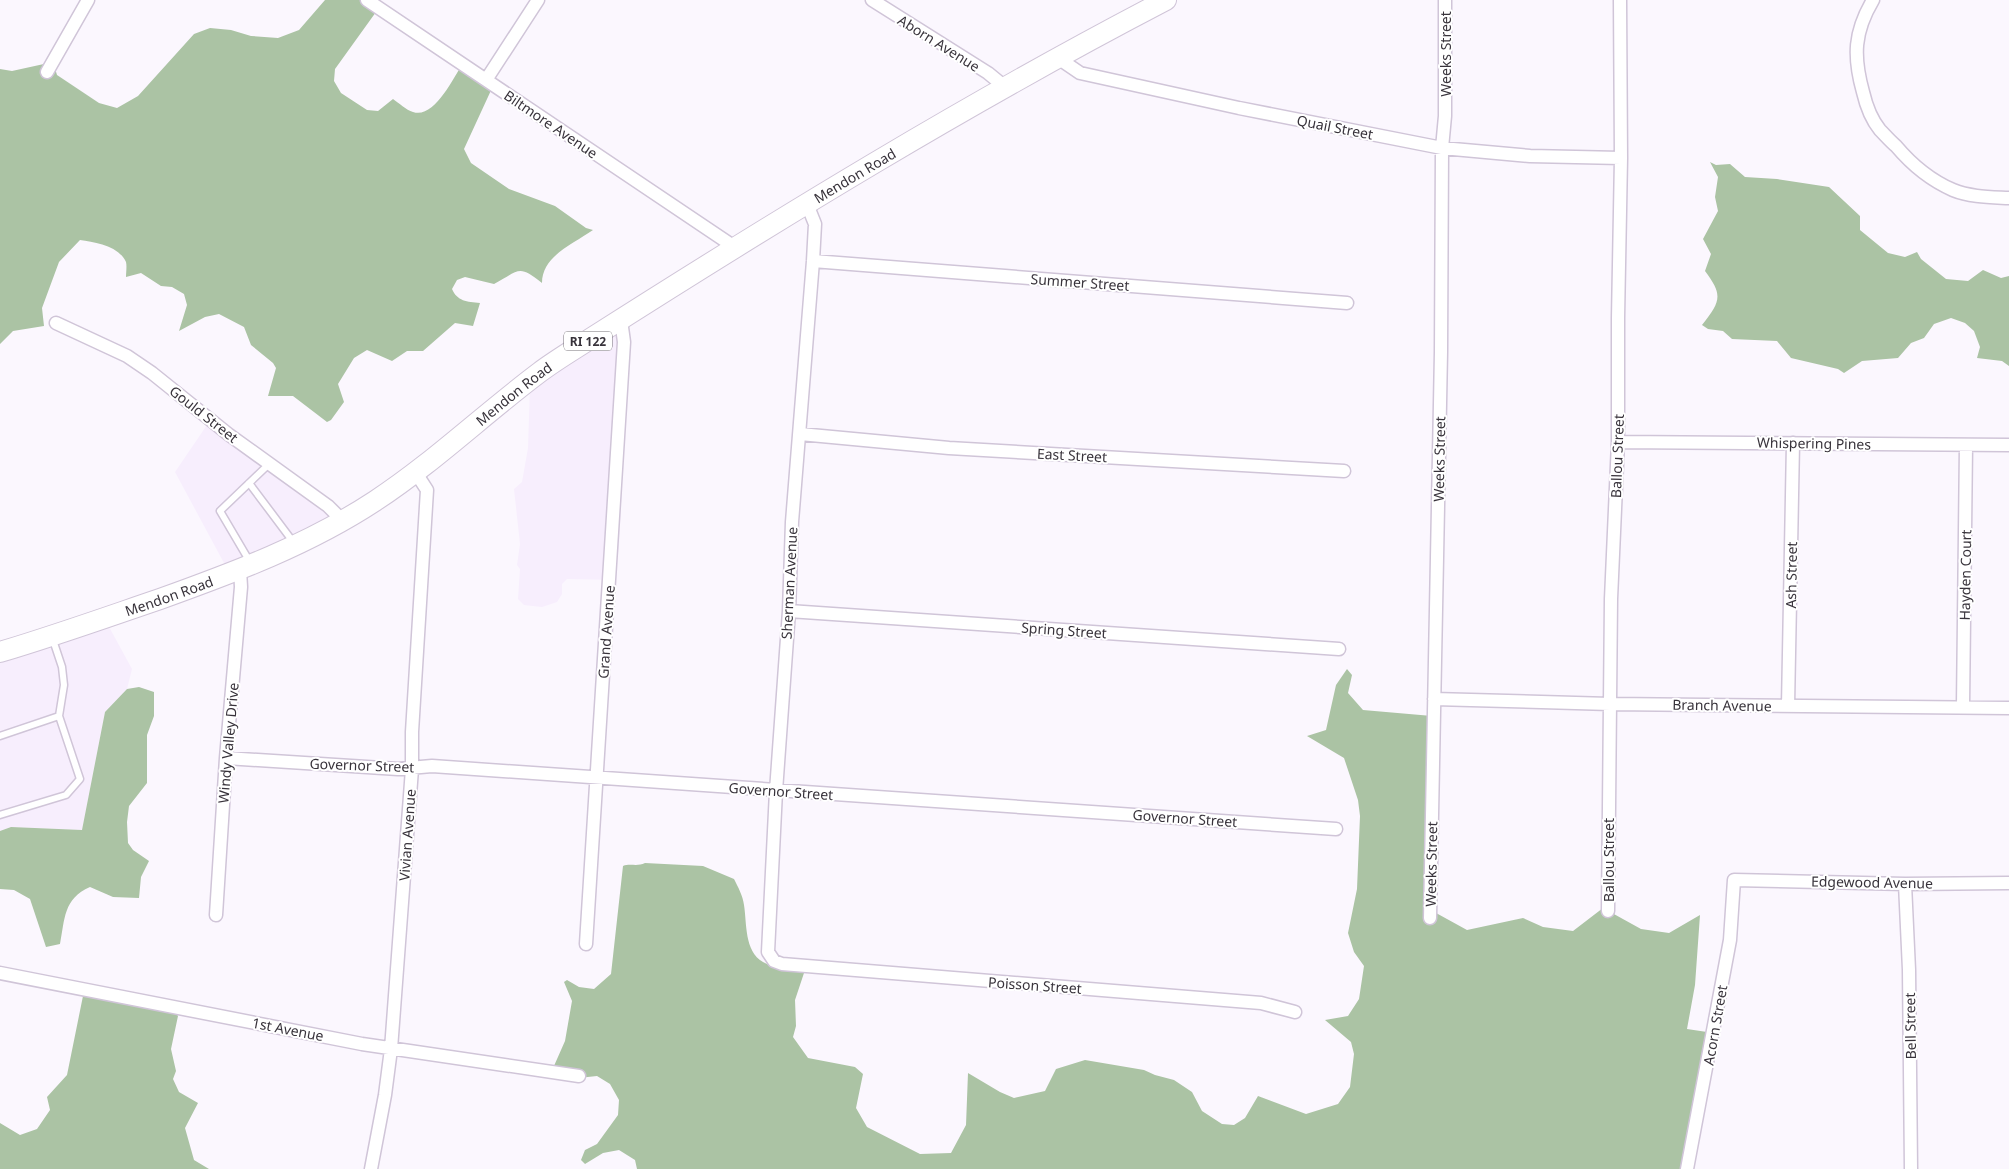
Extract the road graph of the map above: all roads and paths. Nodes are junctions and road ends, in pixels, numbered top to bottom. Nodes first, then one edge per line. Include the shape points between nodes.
1 (88, 0) edge
2 (367, 0) edge
3 (538, 0) edge
4 (872, 0) edge
5 (1166, 0) edge
6 (1445, 0) edge
7 (1620, 0) edge
8 (1873, 0) edge
9 (1058, 58) junction
10 (47, 72) dead end
11 (486, 80) junction
12 (1005, 87) junction
13 (1442, 148) junction
14 (1621, 158) junction
15 (2009, 198) edge
16 (807, 204) junction
17 (736, 248) junction
18 (813, 261) junction
19 (1347, 303) dead end
20 (621, 320) junction
21 (56, 323) dead end
22 (800, 434) junction
23 (1618, 442) junction
24 (1793, 443) junction
25 (1966, 445) junction
26 (2009, 445) edge
27 (269, 464) junction
28 (1344, 471) dead end
29 (416, 473) junction
30 (249, 484) junction
31 (343, 521) junction
32 (296, 546) junction
33 (246, 568) junction
34 (788, 611) junction
35 (52, 636) junction
36 (1339, 649) dead end
37 (0, 652) edge
38 (1434, 699) junction
39 (1610, 704) junction
40 (1788, 706) junction
41 (1963, 706) junction
42 (2009, 708) edge
43 (59, 716) junction
44 (0, 736) edge
45 (226, 758) junction
46 (412, 769) junction
47 (596, 779) junction
48 (776, 791) junction
49 (0, 815) edge
50 (1336, 829) dead end
51 (1734, 880) joint
52 (2009, 883) edge
53 (1904, 884) junction
54 (1608, 911) dead end
55 (216, 915) dead end
56 (1430, 918) dead end
57 (586, 944) dead end
58 (774, 961) joint
59 (0, 973) edge
60 (1295, 1012) dead end
61 (392, 1049) junction
62 (578, 1076) dead end
63 (371, 1169) edge
64 (1687, 1169) edge
65 (1911, 1169) edge

1 - 10 street
2 - 11 street, Biltmore Avenue
3 - 11 street
4 - 12 street, Aborn Avenue
5 - 9 main road, Mendon Road / RI 122
6 - 13 street, Weeks Street
7 - 14 street, Ballou Street
8 - 15 street via 1858,36 1856,61 1866,105 1879,128 1912,164 1935,181 1973,196
9 - 12 main road, Mendon Road / RI 122
9 - 13 street, Quail Street via 1080,73
11 - 17 street, Biltmore Avenue
12 - 16 main road, Mendon Road / RI 122 via 893,150
13 - 14 street, Quail Street via 1530,156
13 - 38 street, Weeks Street
14 - 23 street, Ballou Street
16 - 17 main road, Mendon Road / RI 122
16 - 18 street, Sherman Avenue via 815,224
17 - 20 main road, Mendon Road / RI 122
18 - 19 street, Summer Street
18 - 22 street, Sherman Avenue
20 - 29 main road, Mendon Road / RI 122 via 542,370
20 - 47 street, Grand Avenue via 624,342
21 - 27 street, Gould Street via 127,356
22 - 28 street, East Street via 949,448
22 - 34 street, Sherman Avenue
23 - 24 street, Whispering Pines
23 - 39 street, Ballou Street
24 - 25 street, Whispering Pines
24 - 40 street, Ash Street
25 - 26 street, Whispering Pines
25 - 41 street, Hayden Court
27 - 30 lane
27 - 31 street, Gould Street via 328,506
29 - 31 main road, Mendon Road / RI 122
29 - 46 street, Vivian Avenue via 427,490
30 - 32 lane
30 - 33 lane via 220,512
31 - 32 main road, Mendon Road / RI 122
32 - 33 main road, Mendon Road / RI 122
33 - 35 main road, Mendon Road / RI 122
33 - 45 street, Windy Valley Drive via 241,587
34 - 36 street, Spring Street
34 - 48 street, Sherman Avenue
35 - 37 main road, Mendon Road / RI 122
35 - 43 lane via 64,685
38 - 39 street, Branch Avenue
38 - 56 street, Weeks Street
39 - 40 street, Branch Avenue
39 - 54 street, Ballou Street
40 - 41 street, Branch Avenue
41 - 42 street, Branch Avenue
43 - 44 lane
43 - 49 lane via 80,779 66,795
45 - 46 street, Governor Street
45 - 55 street, Windy Valley Drive
46 - 47 street, Governor Street via 432,766
46 - 61 street, Vivian Avenue
47 - 48 street, Governor Street
47 - 57 street, Grand Avenue
48 - 50 street, Governor Street
48 - 58 street, Sherman Avenue via 768,939 768,952
51 - 53 street, Edgewood Avenue
51 - 64 street, Acorn Street via 1730,940
52 - 53 street, Edgewood Avenue
53 - 65 street, Bell Street via 1909,970
58 - 60 street, Poisson Street via 1262,1003
59 - 61 street, 1st Avenue
61 - 62 street, 1st Avenue
61 - 63 street, Vivian Avenue

